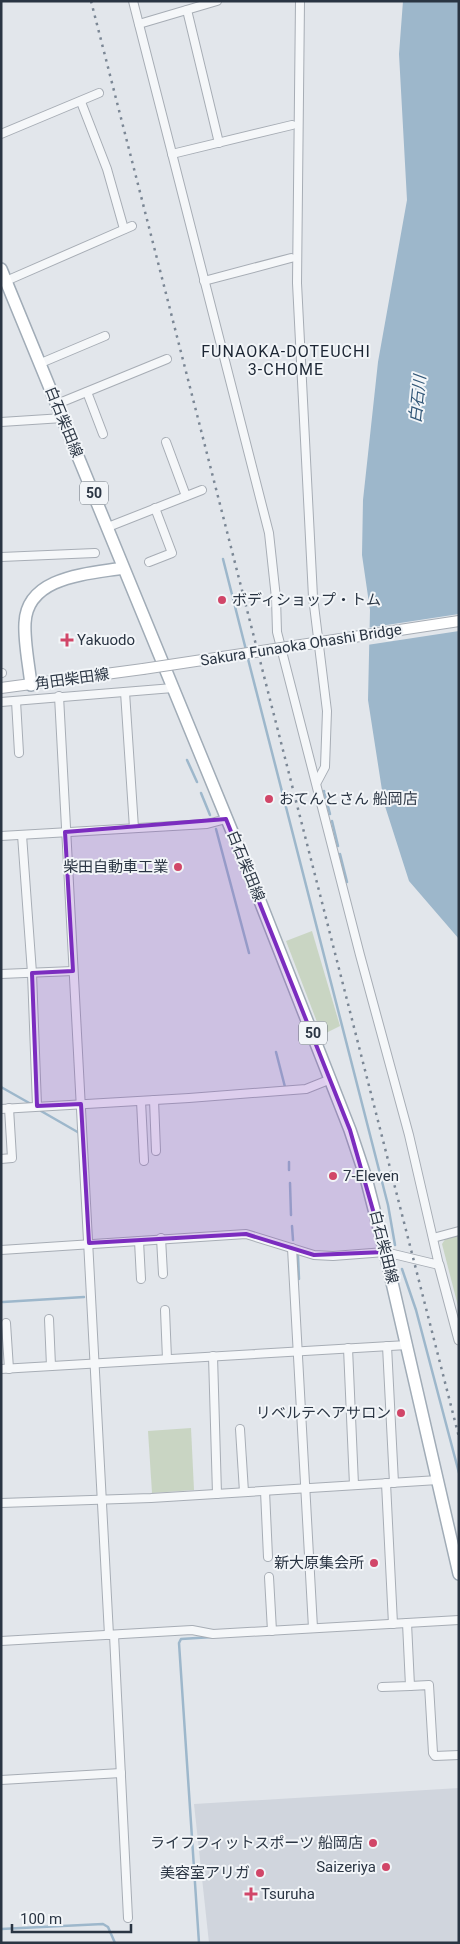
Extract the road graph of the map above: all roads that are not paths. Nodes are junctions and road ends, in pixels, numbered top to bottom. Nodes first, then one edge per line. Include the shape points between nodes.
1 (133, 1) edge
2 (300, 1) edge
3 (218, 2) edge
4 (187, 10) junction
5 (139, 24) junction
6 (99, 93) dead end
7 (80, 102) junction
8 (292, 125) dead end
9 (1, 134) edge
10 (219, 143) junction
11 (172, 154) junction
12 (291, 258) dead end
13 (1, 269) edge
14 (204, 281) junction
15 (6, 288) edge
16 (105, 336) dead end
17 (167, 359) dead end
18 (40, 363) junction
19 (87, 392) junction
20 (57, 404) junction
21 (63, 418) junction
22 (1, 422) edge
23 (103, 434) dead end
24 (166, 442) dead end
25 (202, 490) dead end
26 (186, 496) junction
27 (155, 508) junction
28 (108, 527) junction
29 (95, 554) dead end
30 (1, 557) edge
31 (150, 562) dead end
32 (123, 568) junction
33 (459, 622) edge
34 (143, 670) joint
35 (31, 685) junction
36 (1, 688) edge
37 (173, 688) junction
38 (125, 692) junction
39 (58, 696) junction
40 (16, 701) junction
41 (1, 702) edge
42 (19, 753) dead end
43 (317, 782) junction
44 (226, 819) junction
45 (134, 828) junction
46 (65, 832) junction
47 (22, 835) junction
48 (1, 836) edge
49 (73, 970) junction
50 (32, 973) junction
51 (1, 974) edge
52 (331, 1079) junction
53 (154, 1100) junction
54 (141, 1101) junction
55 (81, 1104) junction
56 (37, 1106) junction
57 (5, 1109) edge
58 (156, 1151) dead end
59 (1, 1159) edge
60 (144, 1161) dead end
61 (459, 1231) edge
62 (161, 1238) junction
63 (433, 1238) junction
64 (139, 1241) junction
65 (89, 1244) junction
66 (292, 1248) junction
67 (1, 1250) edge
68 (385, 1252) junction
69 (439, 1265) junction
70 (163, 1274) dead end
71 (141, 1279) dead end
72 (165, 1310) dead end
73 (49, 1319) dead end
74 (6, 1323) dead end
75 (459, 1340) edge
76 (407, 1345) junction
77 (387, 1346) junction
78 (348, 1348) junction
79 (297, 1351) junction
80 (212, 1356) junction
81 (167, 1359) junction
82 (95, 1363) junction
83 (51, 1366) junction
84 (5, 1369) edge
85 (240, 1429) dead end
86 (438, 1480) junction
87 (386, 1483) junction
88 (394, 1483) junction
89 (354, 1485) junction
90 (306, 1488) junction
91 (265, 1491) junction
92 (244, 1492) junction
93 (217, 1494) junction
94 (103, 1500) junction
95 (1, 1503) edge
96 (268, 1557) dead end
97 (459, 1574) edge
98 (269, 1577) dead end
99 (459, 1620) edge
100 (407, 1623) junction
101 (393, 1624) junction
102 (314, 1628) junction
103 (272, 1631) junction
104 (112, 1635) junction
105 (1, 1641) edge
106 (410, 1686) junction
107 (382, 1687) dead end
108 (459, 1755) edge
109 (121, 1773) junction
110 (1, 1780) edge
111 (128, 1918) dead end

1 - 5 street
2 - 43 street via 297,283 313,597 327,712 325,767
3 - 4 street
4 - 5 street
4 - 10 street
5 - 11 street
6 - 7 street
7 - 9 street
7 - 15 street via 128,228
8 - 10 street
10 - 11 street
11 - 14 street
12 - 14 street
13 - 15 main road, 白石柴田線 / 50
14 - 43 street via 269,533 278,632
15 - 18 main road, 白石柴田線 / 50
16 - 18 street
17 - 19 street
18 - 20 main road, 白石柴田線 / 50
19 - 20 street
19 - 23 street
20 - 21 main road, 白石柴田線 / 50
21 - 22 street
21 - 28 main road, 白石柴田線 / 50
24 - 26 street
25 - 26 street
26 - 27 street
27 - 28 street
27 - 31 street via 172,553
28 - 32 main road, 白石柴田線 / 50
29 - 30 street
32 - 35 main road via 51,584 32,598 24,624
32 - 37 main road, 白石柴田線 / 50
33 - 34 main road, Sakura Funaoka Ohashi Bridge, bridge
34 - 35 main road, 角田柴田線
35 - 36 main road, 角田柴田線
37 - 38 street
37 - 44 main road, 白石柴田線 / 50
38 - 39 street
38 - 45 street
39 - 40 street
39 - 46 street
40 - 41 street
40 - 42 street
43 - 63 street
44 - 45 street via 207,824
44 - 52 main road, 白石柴田線 / 50
45 - 46 street
46 - 47 street
46 - 49 street
47 - 48 street
47 - 50 street
49 - 50 street
49 - 55 street
50 - 51 street
50 - 56 street
52 - 53 street via 306,1089
52 - 68 main road, 白石柴田線 / 50 via 366,1178
53 - 54 street
53 - 58 street
54 - 55 street
54 - 60 street
55 - 56 street
55 - 65 street
56 - 57 street
57 - 59 street via 12,1158
61 - 63 street
62 - 64 street
62 - 66 street via 246,1234
62 - 70 street
63 - 69 street
64 - 65 street
64 - 71 street
65 - 67 street
65 - 82 street
66 - 68 street via 314,1255 333,1256
66 - 79 street
68 - 69 street
68 - 76 main road, 白石柴田線 / 50
69 - 75 street
72 - 81 street
73 - 83 street
74 - 84 street
76 - 77 street
76 - 86 main road, 白石柴田線 / 50
77 - 78 street
77 - 88 street
78 - 79 street
78 - 89 street
79 - 80 street
79 - 90 street
80 - 81 street
80 - 93 street
81 - 82 street
82 - 83 street
82 - 94 street
83 - 84 street
85 - 92 street
86 - 88 street
86 - 97 main road, 50
87 - 88 street
87 - 89 street
87 - 101 street
89 - 90 street
90 - 91 street
90 - 102 street
91 - 92 street
91 - 96 street
92 - 93 street
93 - 94 street
94 - 95 street
94 - 104 street
98 - 103 street
99 - 100 street
100 - 101 street
100 - 106 street
101 - 102 street
102 - 103 street
103 - 104 street via 213,1634 192,1630
104 - 105 street
104 - 109 street
106 - 107 street
106 - 108 street via 428,1685 433,1753 436,1756
109 - 110 street
109 - 111 street

